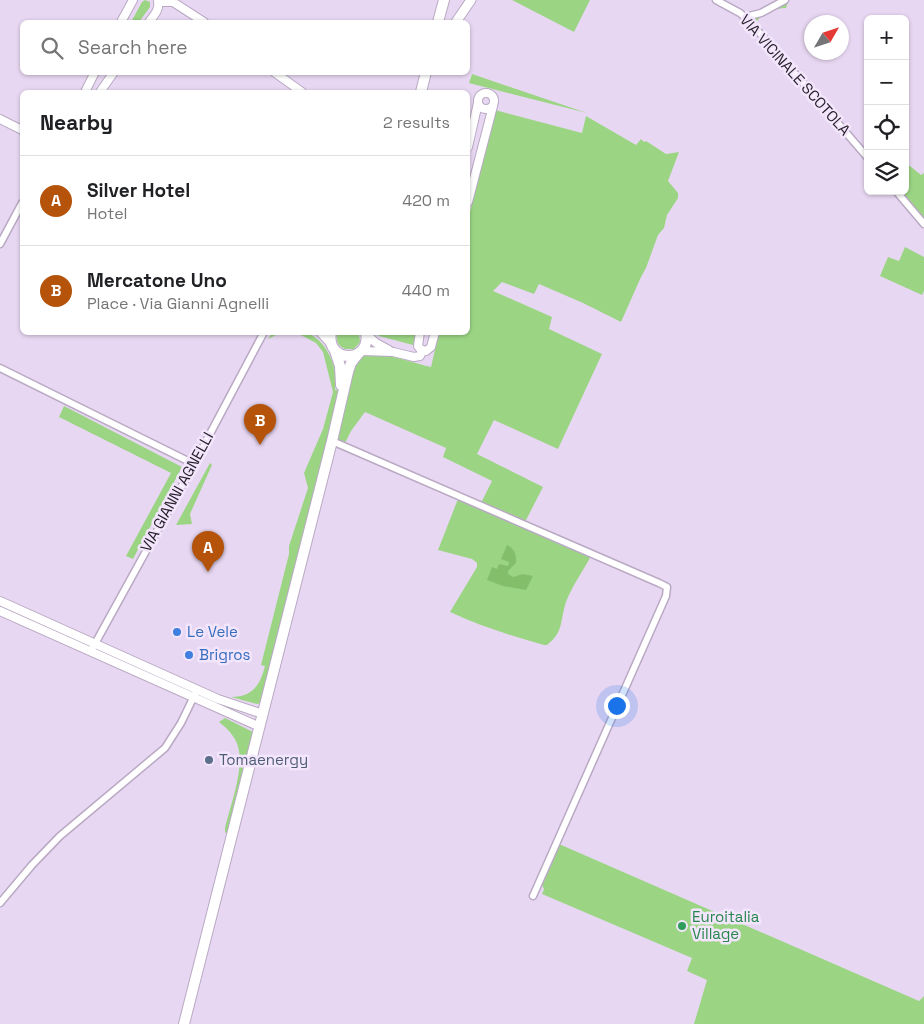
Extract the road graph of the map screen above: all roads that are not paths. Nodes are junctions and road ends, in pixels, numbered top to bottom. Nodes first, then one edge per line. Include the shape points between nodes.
1 (133, 0) edge
2 (444, 0) edge
3 (471, 0) edge
4 (716, 0) edge
5 (785, 0) edge
6 (158, 1) edge
7 (745, 17) junction
8 (122, 20) edge
9 (150, 20) edge
10 (201, 20) edge
11 (439, 20) edge
12 (457, 20) edge
13 (94, 75) edge
14 (112, 75) edge
15 (278, 75) edge
16 (425, 75) edge
17 (86, 90) edge
18 (101, 90) edge
19 (299, 90) edge
20 (422, 90) edge
21 (478, 103) junction
22 (493, 106) junction
23 (0, 119) edge
24 (20, 129) edge
25 (470, 138) edge
26 (864, 153) edge
27 (471, 176) edge
28 (899, 195) edge
29 (20, 207) edge
30 (924, 224) edge
31 (0, 244) edge
32 (262, 335) edge
33 (323, 335) edge
34 (331, 335) edge
35 (367, 335) edge
36 (368, 335) edge
37 (420, 335) edge
38 (434, 335) edge
39 (332, 346) junction
40 (423, 350) junction
41 (360, 352) junction
42 (393, 352) junction
43 (0, 368) edge
44 (341, 401) junction
45 (332, 441) junction
46 (194, 464) junction
47 (0, 601) edge
48 (0, 611) edge
49 (94, 643) junction
50 (91, 651) junction
51 (160, 673) junction
52 (157, 681) junction
53 (197, 690) junction
54 (194, 698) junction
55 (263, 714) junction
56 (260, 727) junction
57 (533, 896) dead end
58 (0, 903) edge
59 (184, 1024) edge

1 - 8 street
2 - 11 main road
3 - 12 main road
4 - 7 street, VIA VICINALE SCOTOLA
5 - 7 street via 762,13
6 - 9 street via 157,11
6 - 10 street via 174,2
7 - 26 street, VIA VICINALE SCOTOLA
13 - 17 street
14 - 18 street
15 - 19 street
16 - 20 main road
21 - 22 street via 486,110
21 - 22 street via 481,96 488,94 494,98
21 - 25 street
22 - 27 street
23 - 24 street
28 - 30 street
29 - 31 street
32 - 46 street, VIA GIANNI AGNELLI
33 - 39 street
34 - 39 main road
35 - 41 main road via 366,344
36 - 42 street
37 - 40 street via 418,346
38 - 40 street via 431,347
39 - 41 main road via 343,355 352,356
39 - 44 main road via 339,358
40 - 42 street via 416,357
41 - 42 street
41 - 44 main road via 351,362
43 - 46 street
44 - 45 main road
45 - 55 main road
45 - 57 street via 667,587 666,596
46 - 49 street, VIA GIANNI AGNELLI
47 - 49 street
48 - 50 street
49 - 50 street, VIA GIANNI AGNELLI
49 - 51 street
50 - 52 street
51 - 52 street
51 - 53 street
52 - 54 street
53 - 54 street
53 - 55 street
54 - 56 street
54 - 58 street via 165,748 60,836
55 - 56 main road
56 - 59 main road

